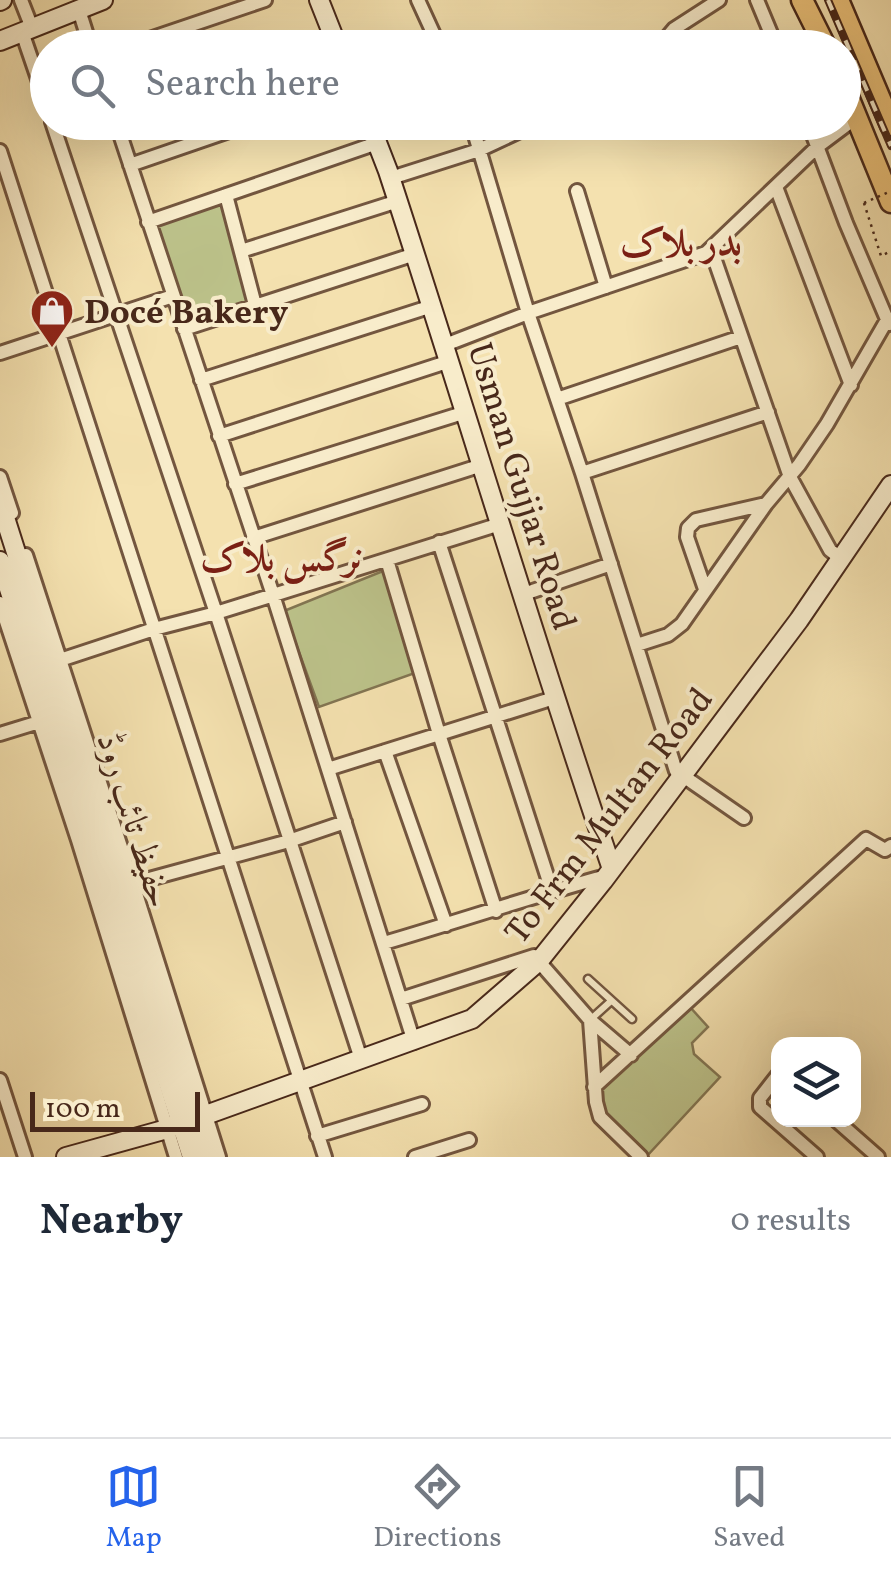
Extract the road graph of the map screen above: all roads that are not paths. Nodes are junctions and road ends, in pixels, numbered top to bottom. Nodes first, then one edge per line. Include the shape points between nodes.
1 (21, 0) edge
2 (103, 0) edge
3 (266, 0) edge
4 (418, 0) edge
5 (719, 0) edge
6 (758, 0) edge
7 (802, 0) edge
8 (838, 0) edge
9 (325, 2) edge
10 (78, 10) junction
11 (27, 30) junction
12 (85, 30) edge
13 (177, 30) edge
14 (333, 30) edge
15 (432, 30) edge
16 (673, 30) edge
17 (770, 30) edge
18 (817, 30) edge
19 (851, 30) edge
20 (0, 40) edge
21 (30, 41) edge
22 (861, 54) edge
23 (861, 125) edge
24 (891, 125) edge
25 (58, 140) edge
26 (122, 140) edge
27 (203, 140) edge
28 (376, 140) edge
29 (476, 140) edge
30 (500, 140) edge
31 (815, 140) edge
32 (827, 140) edge
33 (378, 144) junction
34 (818, 147) junction
35 (0, 150) edge
36 (479, 150) junction
37 (130, 165) junction
38 (391, 178) junction
39 (776, 187) junction
40 (577, 192) dead end
41 (226, 195) junction
42 (398, 200) junction
43 (891, 202) edge
44 (148, 222) junction
45 (710, 249) junction
46 (241, 250) junction
47 (415, 254) junction
48 (606, 287) junction
49 (173, 296) junction
50 (255, 306) junction
51 (432, 306) junction
52 (528, 313) junction
53 (117, 315) junction
54 (890, 322) edge
55 (184, 328) junction
56 (60, 334) junction
57 (741, 337) junction
58 (448, 353) junction
59 (0, 354) edge
60 (201, 380) junction
61 (851, 386) junction
62 (557, 399) junction
63 (466, 412) junction
64 (768, 412) junction
65 (219, 436) junction
66 (482, 465) junction
67 (582, 473) junction
68 (0, 477) edge
69 (790, 477) junction
70 (235, 484) junction
71 (891, 485) edge
72 (0, 502) edge
73 (766, 504) junction
74 (500, 524) junction
75 (253, 538) junction
76 (440, 542) junction
77 (840, 558) junction
78 (0, 560) edge
79 (387, 560) junction
80 (611, 564) junction
81 (705, 589) junction
82 (524, 594) junction
83 (272, 595) junction
84 (0, 604) edge
85 (216, 613) junction
86 (154, 629) junction
87 (637, 645) junction
88 (56, 662) junction
89 (554, 698) junction
90 (496, 716) junction
91 (46, 729) junction
92 (0, 734) edge
93 (439, 734) junction
94 (385, 751) junction
95 (328, 768) junction
96 (682, 776) junction
97 (744, 818) dead end
98 (346, 822) junction
99 (289, 840) junction
100 (891, 846) edge
101 (228, 856) junction
102 (608, 875) junction
103 (127, 885) junction
104 (552, 891) junction
105 (496, 911) junction
106 (446, 925) junction
107 (384, 943) junction
108 (539, 961) junction
109 (588, 979) dead end
110 (401, 999) junction
111 (611, 1000) junction
112 (590, 1020) junction
113 (632, 1020) dead end
114 (414, 1042) junction
115 (631, 1054) junction
116 (361, 1059) junction
117 (0, 1080) edge
118 (301, 1081) junction
119 (771, 1084) edge
120 (594, 1087) junction
121 (422, 1104) dead end
122 (771, 1117) edge
123 (188, 1122) junction
124 (783, 1127) edge
125 (844, 1127) edge
126 (318, 1136) junction
127 (470, 1140) dead end
128 (25, 1157) edge
129 (67, 1157) edge
130 (176, 1157) edge
131 (192, 1157) edge
132 (208, 1157) edge
133 (218, 1157) edge
134 (325, 1157) edge
135 (415, 1157) edge
136 (640, 1157) edge
137 (817, 1157) edge
138 (877, 1157) edge

1 - 11 street
2 - 10 street
3 - 13 street
4 - 15 street
5 - 16 street
6 - 17 street
7 - 18 main road
8 - 19 main road
9 - 14 street
10 - 11 street
10 - 12 street
11 - 20 street
11 - 21 street
22 - 24 main road
23 - 43 main road
25 - 53 street
26 - 37 street
27 - 37 street
28 - 33 street, Usman Gujjar Road
29 - 36 street
30 - 36 street
31 - 34 street
32 - 34 street
33 - 38 street, Usman Gujjar Road
33 - 41 street
34 - 39 street
34 - 54 street
35 - 56 street
36 - 38 street
36 - 52 street
37 - 44 street
38 - 42 street, Usman Gujjar Road
39 - 45 street
39 - 61 street
40 - 48 street
41 - 44 street
41 - 46 street
42 - 46 street
42 - 47 street, Usman Gujjar Road
44 - 49 street
45 - 48 street
45 - 57 street
46 - 50 street
47 - 50 street
47 - 51 street, Usman Gujjar Road
48 - 52 street
49 - 53 street
49 - 55 street
50 - 55 street
51 - 58 street, Usman Gujjar Road
51 - 60 street
52 - 58 street
52 - 62 street
53 - 56 street
53 - 85 street
54 - 61 street
55 - 60 street
56 - 59 street
56 - 86 street
57 - 62 street
57 - 64 street
58 - 63 street, Usman Gujjar Road
58 - 65 street
60 - 65 street
61 - 69 street
62 - 67 street
63 - 66 street, Usman Gujjar Road
63 - 70 street
64 - 67 street
64 - 69 street
65 - 70 street
66 - 74 street, Usman Gujjar Road
66 - 75 street
67 - 80 street
68 - 88 street
69 - 73 street
69 - 77 street
70 - 75 street
71 - 77 street, To Frm Multan Road
72 - 88 street, حفیظ تائب روڈ
73 - 81 street
73 - 81 street via 691,524 686,537
74 - 76 street
74 - 82 street, Usman Gujjar Road
75 - 83 street
76 - 79 street
76 - 90 street
77 - 96 street, To Frm Multan Road
78 - 91 street, حفیظ تائب روڈ
79 - 83 street
79 - 93 street
80 - 82 street
80 - 87 street
81 - 87 street via 676,630
82 - 89 street, Usman Gujjar Road
83 - 85 street
83 - 95 street
84 - 91 street
85 - 86 street
85 - 99 street
86 - 88 street
86 - 101 street
87 - 96 street
88 - 103 street, حفیظ تائب روڈ
89 - 90 street
89 - 102 street, Usman Gujjar Road
90 - 93 street
90 - 104 street
91 - 92 street
91 - 123 street, حفیظ تائب روڈ
93 - 94 street
93 - 105 street
94 - 95 street
94 - 106 street
95 - 98 street
96 - 97 street
96 - 102 street, To Frm Multan Road
98 - 99 street
98 - 107 street
99 - 101 street
99 - 116 street
100 - 115 street via 885,850 866,839
101 - 103 street
101 - 118 street
102 - 104 street
102 - 108 street, To Frm Multan Road
103 - 123 street, حفیظ تائب روڈ
104 - 105 street
105 - 106 street
106 - 107 street
107 - 110 street
108 - 110 street via 534,956
108 - 112 street
108 - 114 street, To Frm Multan Road via 472,1019
109 - 111 lane
110 - 114 street
111 - 112 lane
111 - 113 lane
112 - 115 street
112 - 120 street
114 - 116 street, To Frm Multan Road
115 - 120 street
116 - 118 street, To Frm Multan Road
117 - 128 street
118 - 123 street, To Frm Multan Road
118 - 126 street
119 - 122 street via 760,1107
120 - 136 street via 600,1117
121 - 126 street
123 - 129 street, To Frm Multan Road
123 - 130 street
123 - 131 street, حفیظ تائب روڈ
123 - 132 street, حفیظ تائب روڈ
123 - 133 street
124 - 137 street
125 - 138 street
126 - 134 street
127 - 135 street

